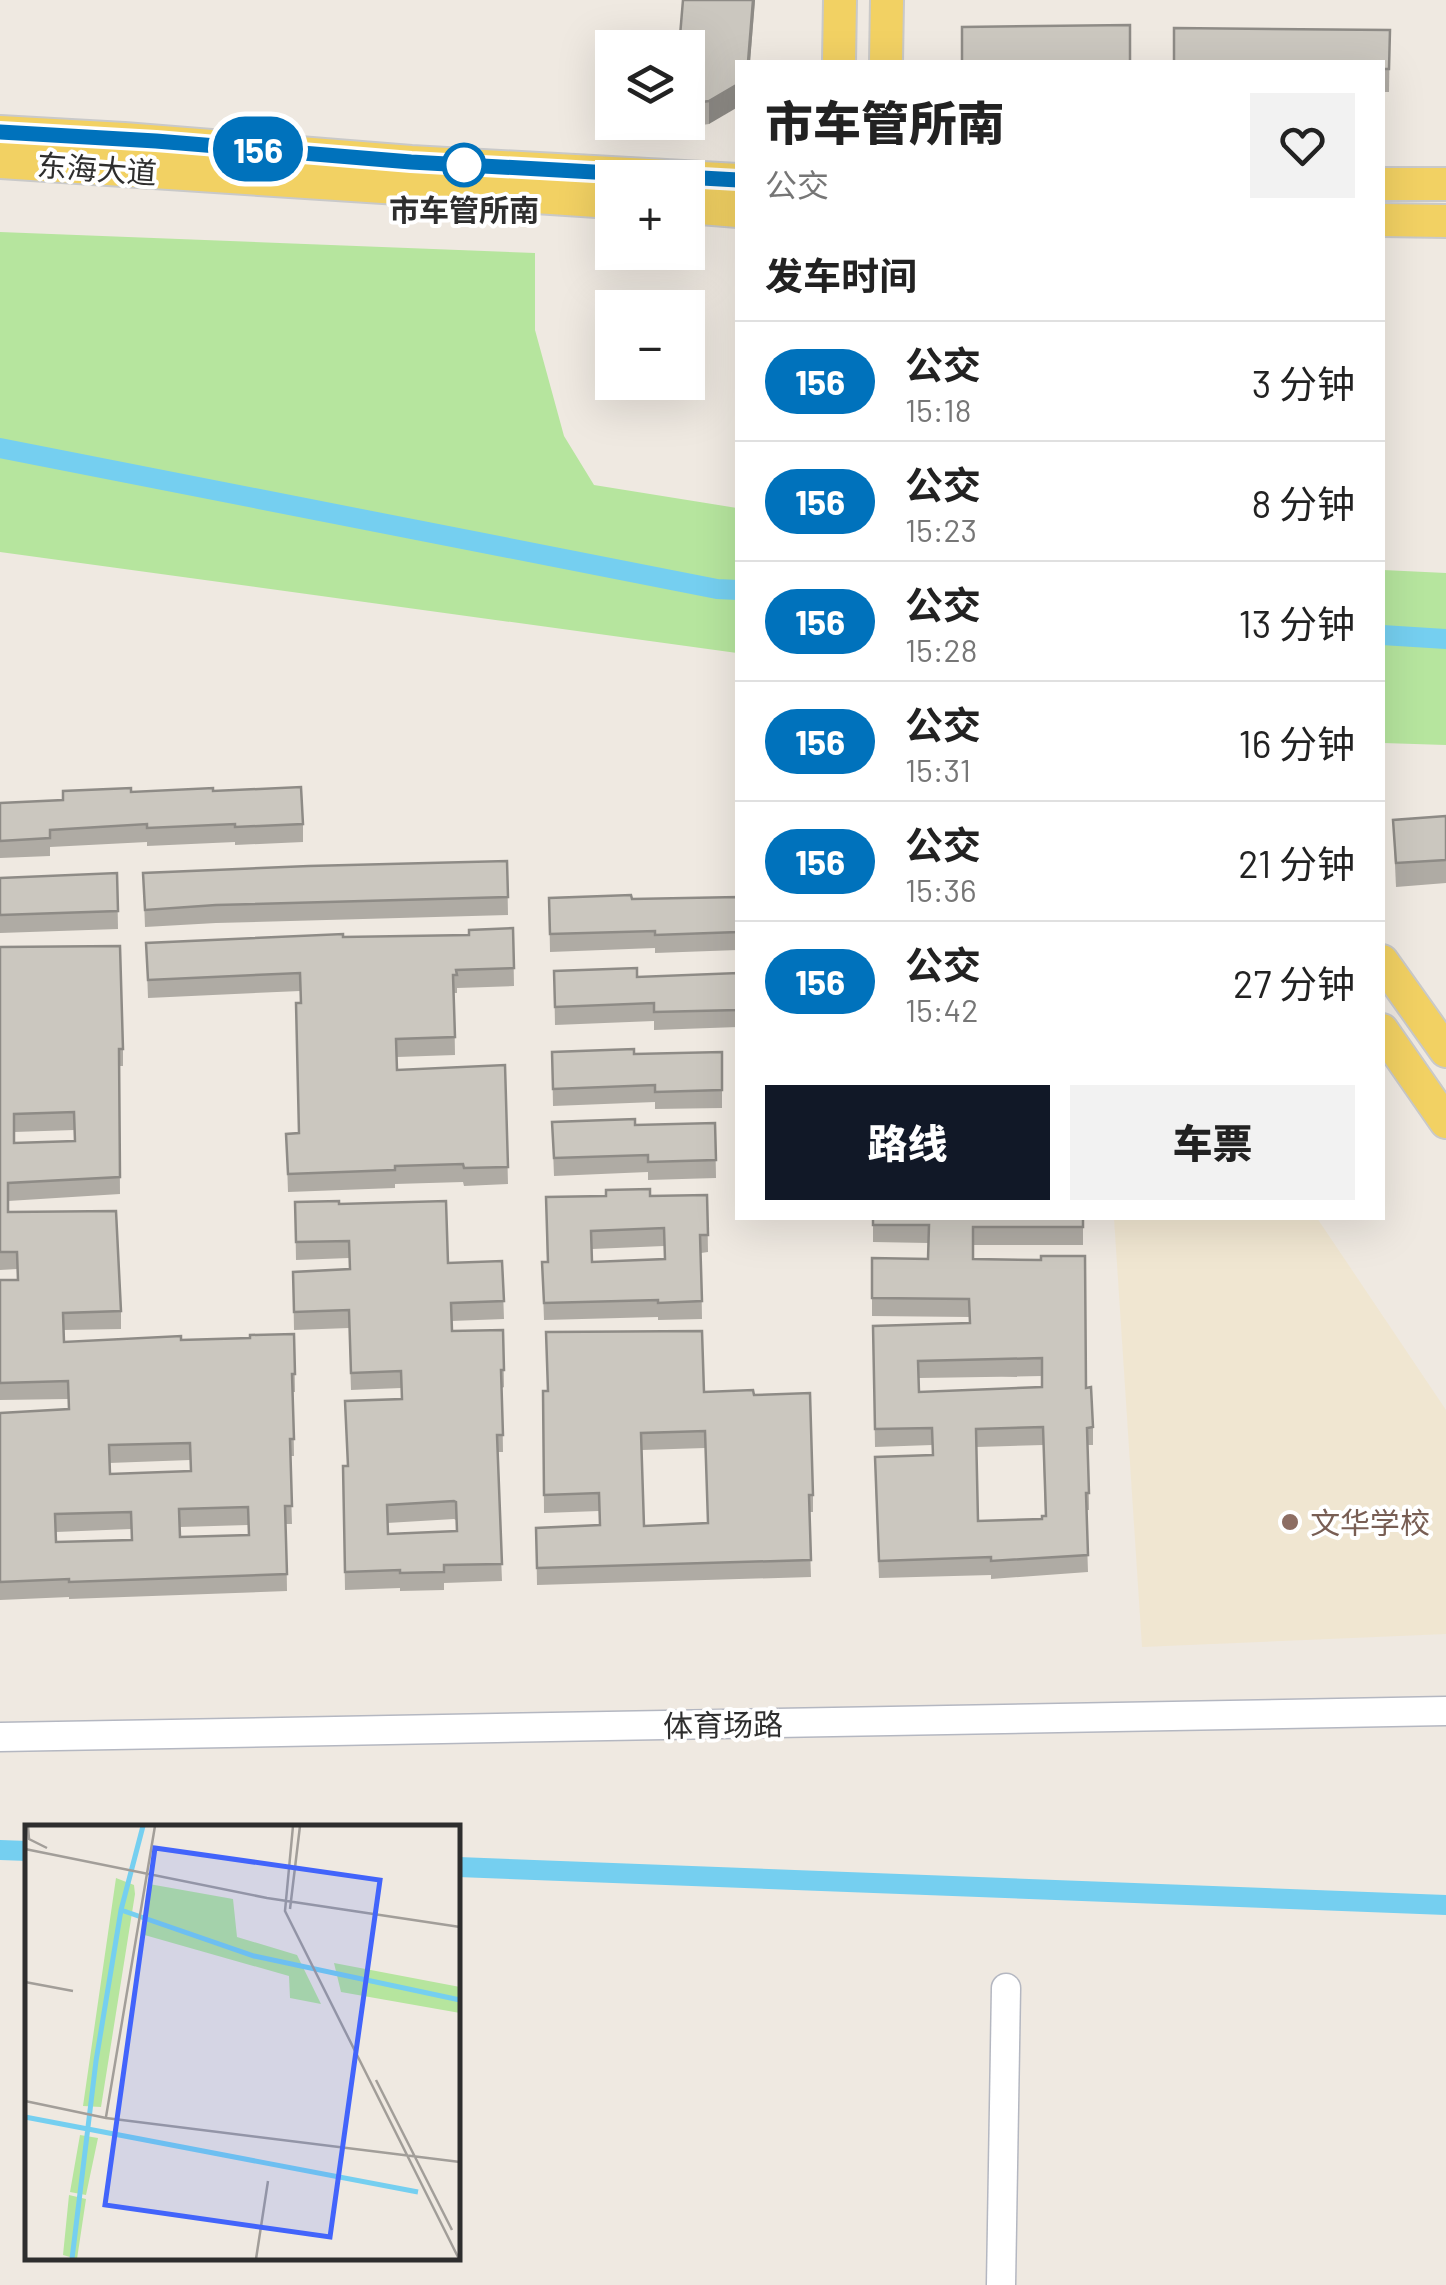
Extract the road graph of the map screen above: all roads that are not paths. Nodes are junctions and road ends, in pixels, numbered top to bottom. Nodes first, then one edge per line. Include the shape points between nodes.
1 (840, 0) edge
2 (887, 0) edge
3 (839, 60) edge
4 (886, 60) edge
5 (0, 132) edge
6 (0, 162) edge
7 (735, 180) edge
8 (1385, 184) edge
9 (1446, 184) edge
10 (595, 201) edge
11 (705, 209) edge
12 (735, 211) edge
13 (1385, 220) edge
14 (1446, 220) edge
15 (1385, 965) edge
16 (1385, 1034) edge
17 (1446, 1050) edge
18 (1446, 1122) edge
19 (1446, 1711) edge
20 (0, 1738) edge
21 (1006, 1988) dead end
22 (1000, 2285) edge

1 - 3 main road
2 - 4 main road
5 - 7 main road, 东海大道
6 - 10 main road, 东海大道
8 - 9 main road
11 - 12 main road
13 - 14 main road
15 - 17 main road
16 - 18 main road
19 - 20 main road, 体育场路
21 - 22 main road

